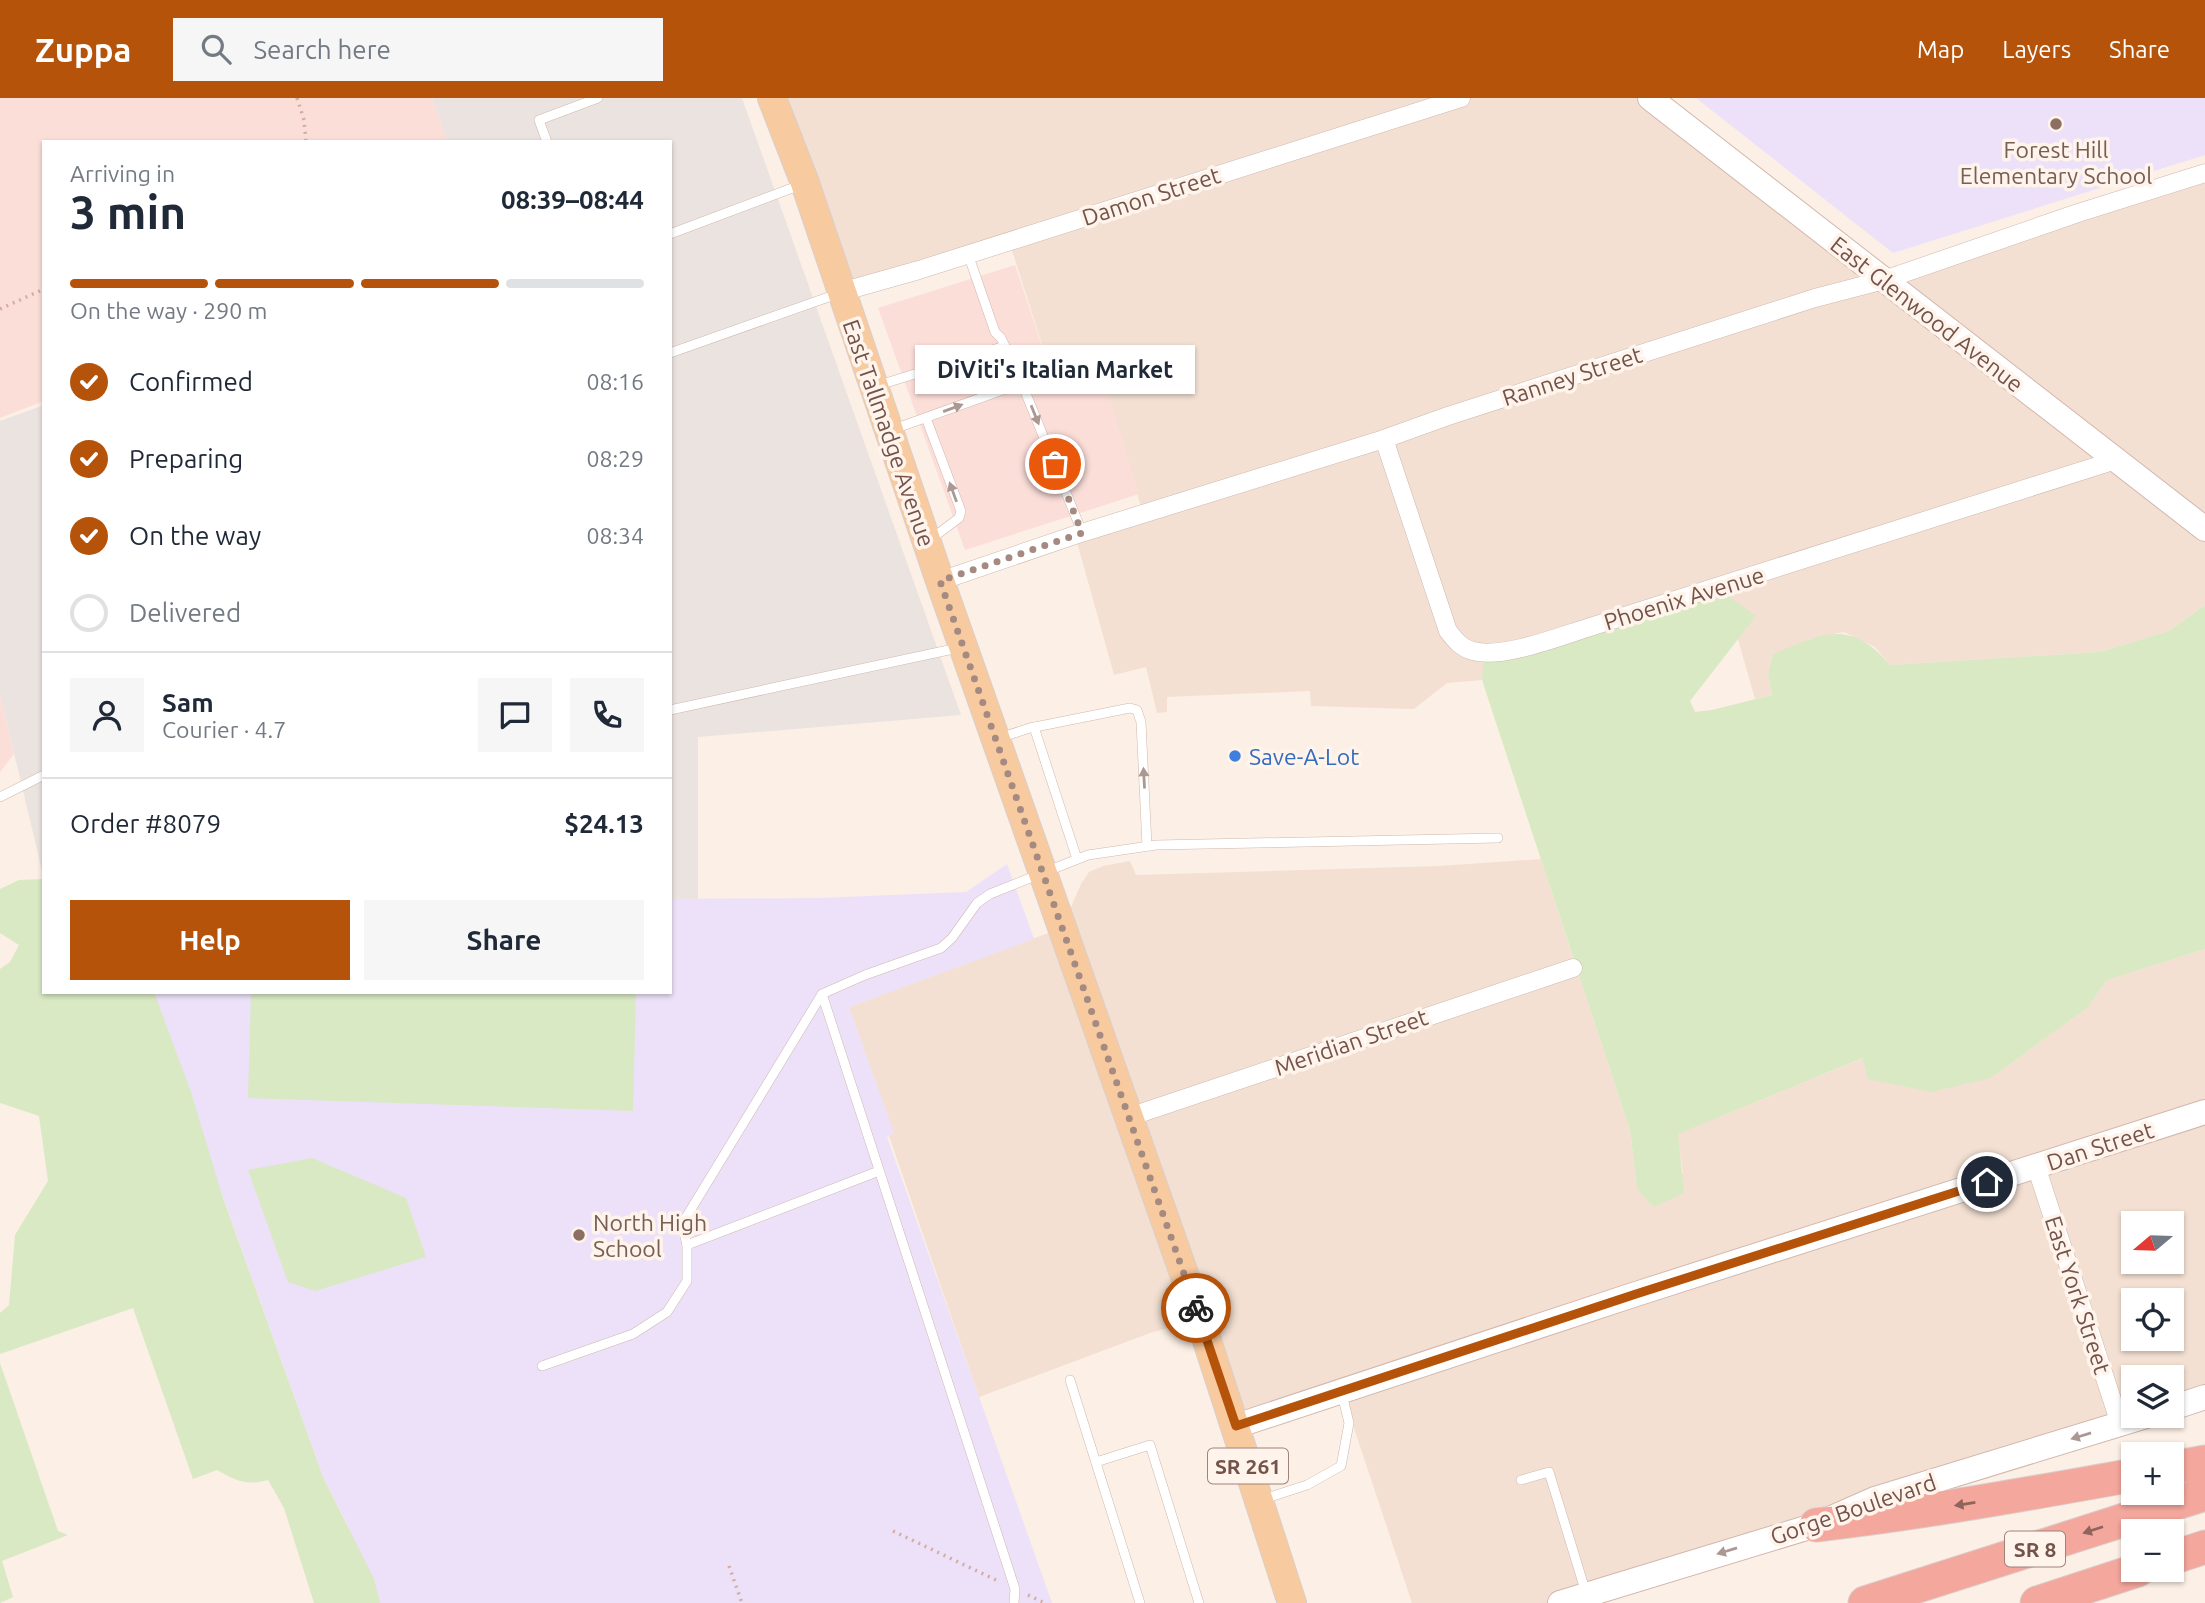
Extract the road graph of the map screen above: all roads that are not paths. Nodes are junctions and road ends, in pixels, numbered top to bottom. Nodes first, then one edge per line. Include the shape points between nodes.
1 (598, 98) edge
2 (772, 98) edge
3 (1461, 98) edge
4 (1650, 98) edge
5 (546, 140) edge
6 (2205, 173) edge
7 (805, 183) junction
8 (672, 233) edge
9 (968, 254) junction
10 (1884, 281) junction
11 (841, 292) junction
12 (1005, 346) junction
13 (672, 352) edge
14 (1022, 383) junction
15 (873, 387) junction
16 (926, 418) junction
17 (889, 431) junction
18 (1384, 439) junction
19 (2116, 460) junction
20 (2205, 530) edge
21 (1082, 533) junction
22 (927, 543) junction
23 (940, 581) junction
24 (964, 647) junction
25 (672, 709) edge
26 (1034, 727) junction
27 (996, 739) junction
28 (42, 776) edge
29 (0, 797) edge
30 (1498, 838) dead end
31 (1147, 846) junction
32 (1077, 859) junction
33 (1043, 872) junction
34 (1573, 968) dead end
35 (822, 994) junction
36 (2205, 1112) edge
37 (1129, 1117) junction
38 (2036, 1166) junction
39 (879, 1171) junction
40 (687, 1245) junction
41 (542, 1366) dead end
42 (1070, 1380) dead end
43 (1341, 1392) junction
44 (2205, 1397) edge
45 (2184, 1404) edge
46 (2120, 1424) joint
47 (1236, 1426) junction
48 (1096, 1462) junction
49 (2205, 1462) edge
50 (2184, 1466) edge
51 (2121, 1477) edge
52 (1521, 1480) dead end
53 (2205, 1494) edge
54 (1259, 1500) junction
55 (1816, 1525) junction
56 (2205, 1547) edge
57 (2184, 1554) edge
58 (2121, 1578) edge
59 (2091, 1593) edge
60 (1587, 1594) junction
61 (1014, 1603) edge
62 (1140, 1603) edge
63 (1199, 1603) edge
64 (1292, 1603) edge
65 (1560, 1603) edge
66 (1865, 1603) edge
67 (2037, 1603) edge

1 - 5 lane via 539,120
2 - 7 main road, East Tallmadge Avenue / SR 261
3 - 9 street, Damon Street
4 - 10 street, East Glenwood Avenue
6 - 10 street, Ranney Street
7 - 8 lane
7 - 11 main road, East Tallmadge Avenue / SR 261
9 - 11 street, Damon Street
9 - 12 lane via 995,332
10 - 18 street, Ranney Street via 1815,298
10 - 19 street, East Glenwood Avenue
11 - 13 lane
11 - 15 main road, East Tallmadge Avenue / SR 261
12 - 14 lane
12 - 15 lane
16 -> 14 lane
14 -> 21 lane
15 - 17 main road, East Tallmadge Avenue / SR 261
16 - 17 lane
22 -> 16 lane via 959,518 961,511
17 - 22 main road, East Tallmadge Avenue / SR 261
18 - 19 street, Phoenix Avenue via 1448,631 1458,644 1474,652 1508,651 1587,628
18 - 21 street, Ranney Street
19 - 20 street, East Glenwood Avenue
21 - 23 street, Ranney Street
22 - 23 main road, East Tallmadge Avenue / SR 261
23 - 24 main road, East Tallmadge Avenue / SR 261
24 - 25 lane
24 - 27 main road, East Tallmadge Avenue / SR 261
26 - 27 lane
31 -> 26 lane via 1141,722 1136,710
26 - 32 lane
27 - 33 main road, East Tallmadge Avenue / SR 261
28 - 29 lane
30 - 31 lane
31 - 32 lane
32 - 33 lane
33 - 35 lane via 977,903 941,948
33 - 37 main road, East Tallmadge Avenue / SR 261
34 - 37 street, Meridian Street
35 - 39 lane
35 - 40 lane via 681,1224
36 - 38 street, Dan Street
37 - 47 main road, East Tallmadge Avenue / SR 261
38 - 43 street, Dan Street
38 - 46 street, East York Street
39 - 40 lane
39 - 61 lane via 1015,1588
40 - 41 lane via 687,1281 667,1312 633,1334
42 - 48 lane
43 - 47 street, Dan Street
43 - 54 lane via 1349,1423 1341,1466 1307,1485
44 - 45 street
46 -> 55 street, Gorge Boulevard via 1875,1499
47 - 54 main road, East Tallmadge Avenue / SR 261
48 - 62 lane
48 - 63 lane via 1150,1445
49 - 50 highway
51 -> 55 highway
52 - 60 lane via 1549,1472
53 -> 66 highway, SR 8
54 - 64 main road, East Tallmadge Avenue / SR 261
55 -> 60 street, Gorge Boulevard
56 - 57 highway
58 - 59 highway, SR 8
59 - 67 highway, SR 8
60 - 65 street, Gorge Boulevard

